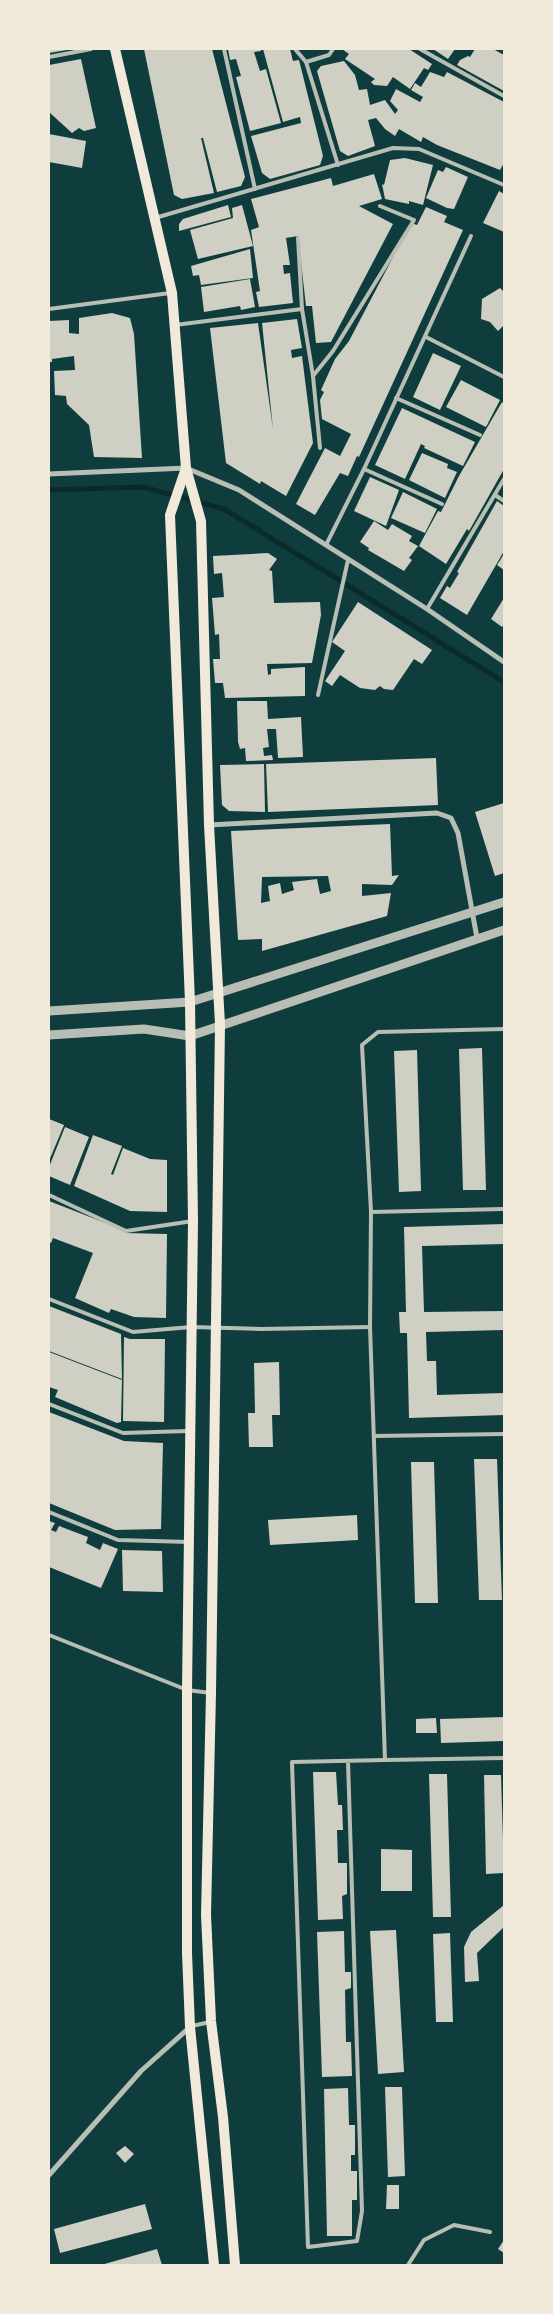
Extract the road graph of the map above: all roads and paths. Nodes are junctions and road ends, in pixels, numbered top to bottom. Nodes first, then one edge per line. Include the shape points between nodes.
1 (91, 49) edge
2 (115, 49) edge
3 (224, 49) edge
4 (295, 49) edge
5 (333, 49) edge
6 (420, 49) edge
7 (49, 56) edge
8 (306, 62) junction
9 (504, 96) edge
10 (338, 165) junction
11 (503, 183) edge
12 (255, 189) junction
13 (380, 206) dead end
14 (153, 219) junction
15 (471, 236) dead end
16 (298, 238) dead end
17 (172, 293) junction
18 (49, 309) edge
19 (302, 309) junction
20 (176, 325) junction
21 (426, 337) junction
22 (313, 376) junction
23 (504, 377) edge
24 (396, 398) junction
25 (480, 435) dead end
26 (320, 448) dead end
27 (186, 468) junction
28 (364, 470) junction
29 (49, 474) edge
30 (504, 479) edge
31 (495, 495) junction
32 (504, 501) edge
33 (442, 504) dead end
34 (326, 544) junction
35 (348, 560) junction
36 (427, 609) junction
37 (504, 662) edge
38 (318, 695) dead end
39 (209, 825) junction
40 (504, 902) edge
41 (473, 910) junction
42 (504, 930) edge
43 (477, 938) junction
44 (220, 992) junction
45 (190, 1002) junction
46 (49, 1011) edge
47 (220, 1024) junction
48 (504, 1029) edge
49 (49, 1035) edge
50 (190, 1036) junction
51 (49, 1195) edge
52 (504, 1209) edge
53 (371, 1212) junction
54 (193, 1221) junction
55 (49, 1298) edge
56 (191, 1327) junction
57 (370, 1327) junction
58 (216, 1328) junction
59 (49, 1404) edge
60 (190, 1431) junction
61 (504, 1434) edge
62 (374, 1436) junction
63 (49, 1512) edge
64 (189, 1542) junction
65 (49, 1635) edge
66 (187, 1690) junction
67 (211, 1693) junction
68 (504, 1758) edge
69 (385, 1760) junction
70 (348, 1761) junction
71 (211, 2021) junction
72 (190, 2027) junction
73 (49, 2175) edge
74 (490, 2232) dead end
75 (214, 2265) edge
76 (234, 2265) edge
77 (408, 2265) edge

1 - 7 lane
2 - 14 main road
3 - 12 lane
4 - 8 lane
5 - 8 lane via 329,55
6 - 9 lane
8 - 10 lane
10 - 11 lane via 393,148 419,148
10 - 12 lane
12 - 14 lane
13 - 22 lane via 414,220 333,351
14 - 17 main road
15 - 21 lane
16 - 19 lane
17 - 18 lane
17 - 20 main road
19 - 20 lane
19 - 22 lane
20 - 27 main road
21 - 23 lane
21 - 24 lane
22 - 26 lane
24 - 25 lane
24 - 28 lane
27 - 29 street
27 - 34 street via 239,490
27 - 39 main road via 201,521
27 - 45 main road via 170,515
28 - 33 lane
28 - 34 lane
30 - 31 lane
31 - 32 lane
31 - 36 lane
34 - 35 street
35 - 36 street
35 - 38 lane
36 - 37 street
39 - 41 street via 437,813 451,818 458,833
39 - 44 main road
40 - 41 street
41 - 43 street
41 - 44 street
42 - 43 street
43 - 47 street
44 - 45 street
44 - 47 main road
45 - 46 street
45 - 50 main road
47 - 50 street
47 - 58 main road
48 - 53 lane via 378,1032 362,1045
49 - 50 street via 144,1029
50 - 54 main road
51 - 54 lane via 126,1231
52 - 53 lane
53 - 57 lane
54 - 56 main road
55 - 56 lane via 133,1332
56 - 58 lane
56 - 60 main road
57 - 58 lane
57 - 62 lane
58 - 67 main road
59 - 60 lane via 123,1434
60 - 64 main road
61 - 62 lane
62 - 69 lane
63 - 64 lane via 118,1540
64 - 66 main road
65 - 66 lane
66 - 67 lane
66 - 72 main road
67 - 71 main road via 206,1915
68 - 69 lane
69 - 70 lane
70 - 70 lane via 292,1762 308,2247 357,2241 362,2211
71 - 72 lane
71 - 76 main road via 223,2117
72 - 73 street via 141,2071
72 - 75 main road
74 - 77 lane via 454,2225 424,2240

